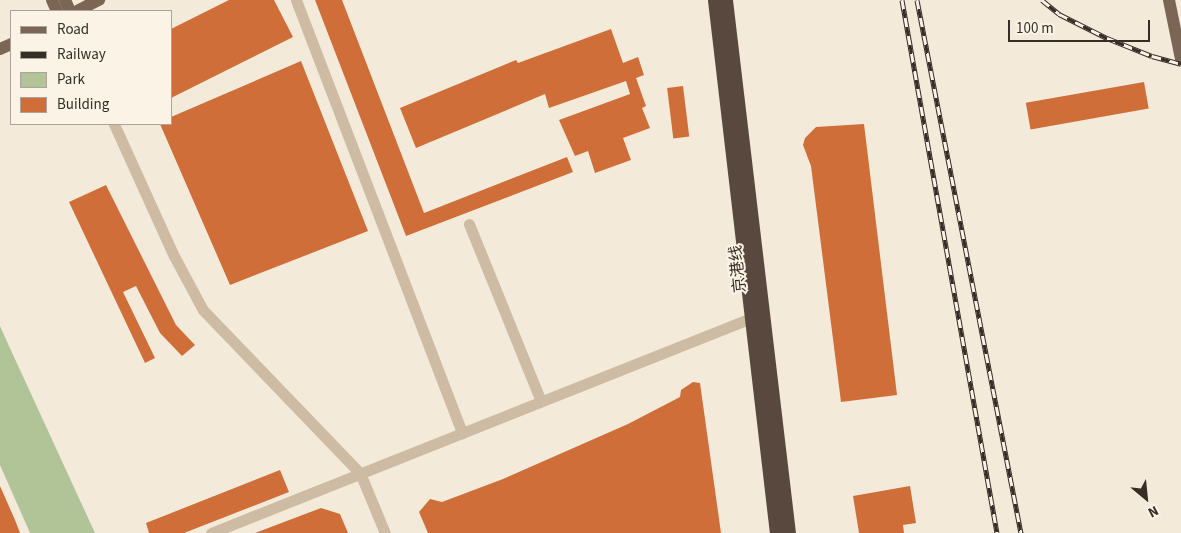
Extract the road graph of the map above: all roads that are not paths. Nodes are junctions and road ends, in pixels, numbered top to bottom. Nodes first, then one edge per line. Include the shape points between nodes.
1 (99, 0) edge
2 (296, 0) edge
3 (715, 0) edge
4 (726, 0) edge
5 (1169, 0) edge
6 (78, 10) edge
7 (1181, 59) edge
8 (114, 125) edge
9 (469, 224) dead end
10 (751, 318) junction
11 (541, 401) junction
12 (462, 433) junction
13 (360, 474) junction
14 (211, 533) edge
15 (385, 533) edge
16 (777, 533) edge
17 (788, 533) edge

1 - 6 main road
2 - 12 street
3 - 10 highway, 京港线
4 - 17 highway, 京港线
5 - 7 main road
8 - 13 street via 174,256 203,310
9 - 11 street
10 - 11 street
10 - 16 highway, 京港线
11 - 12 street
12 - 13 street
13 - 14 street
13 - 15 street

